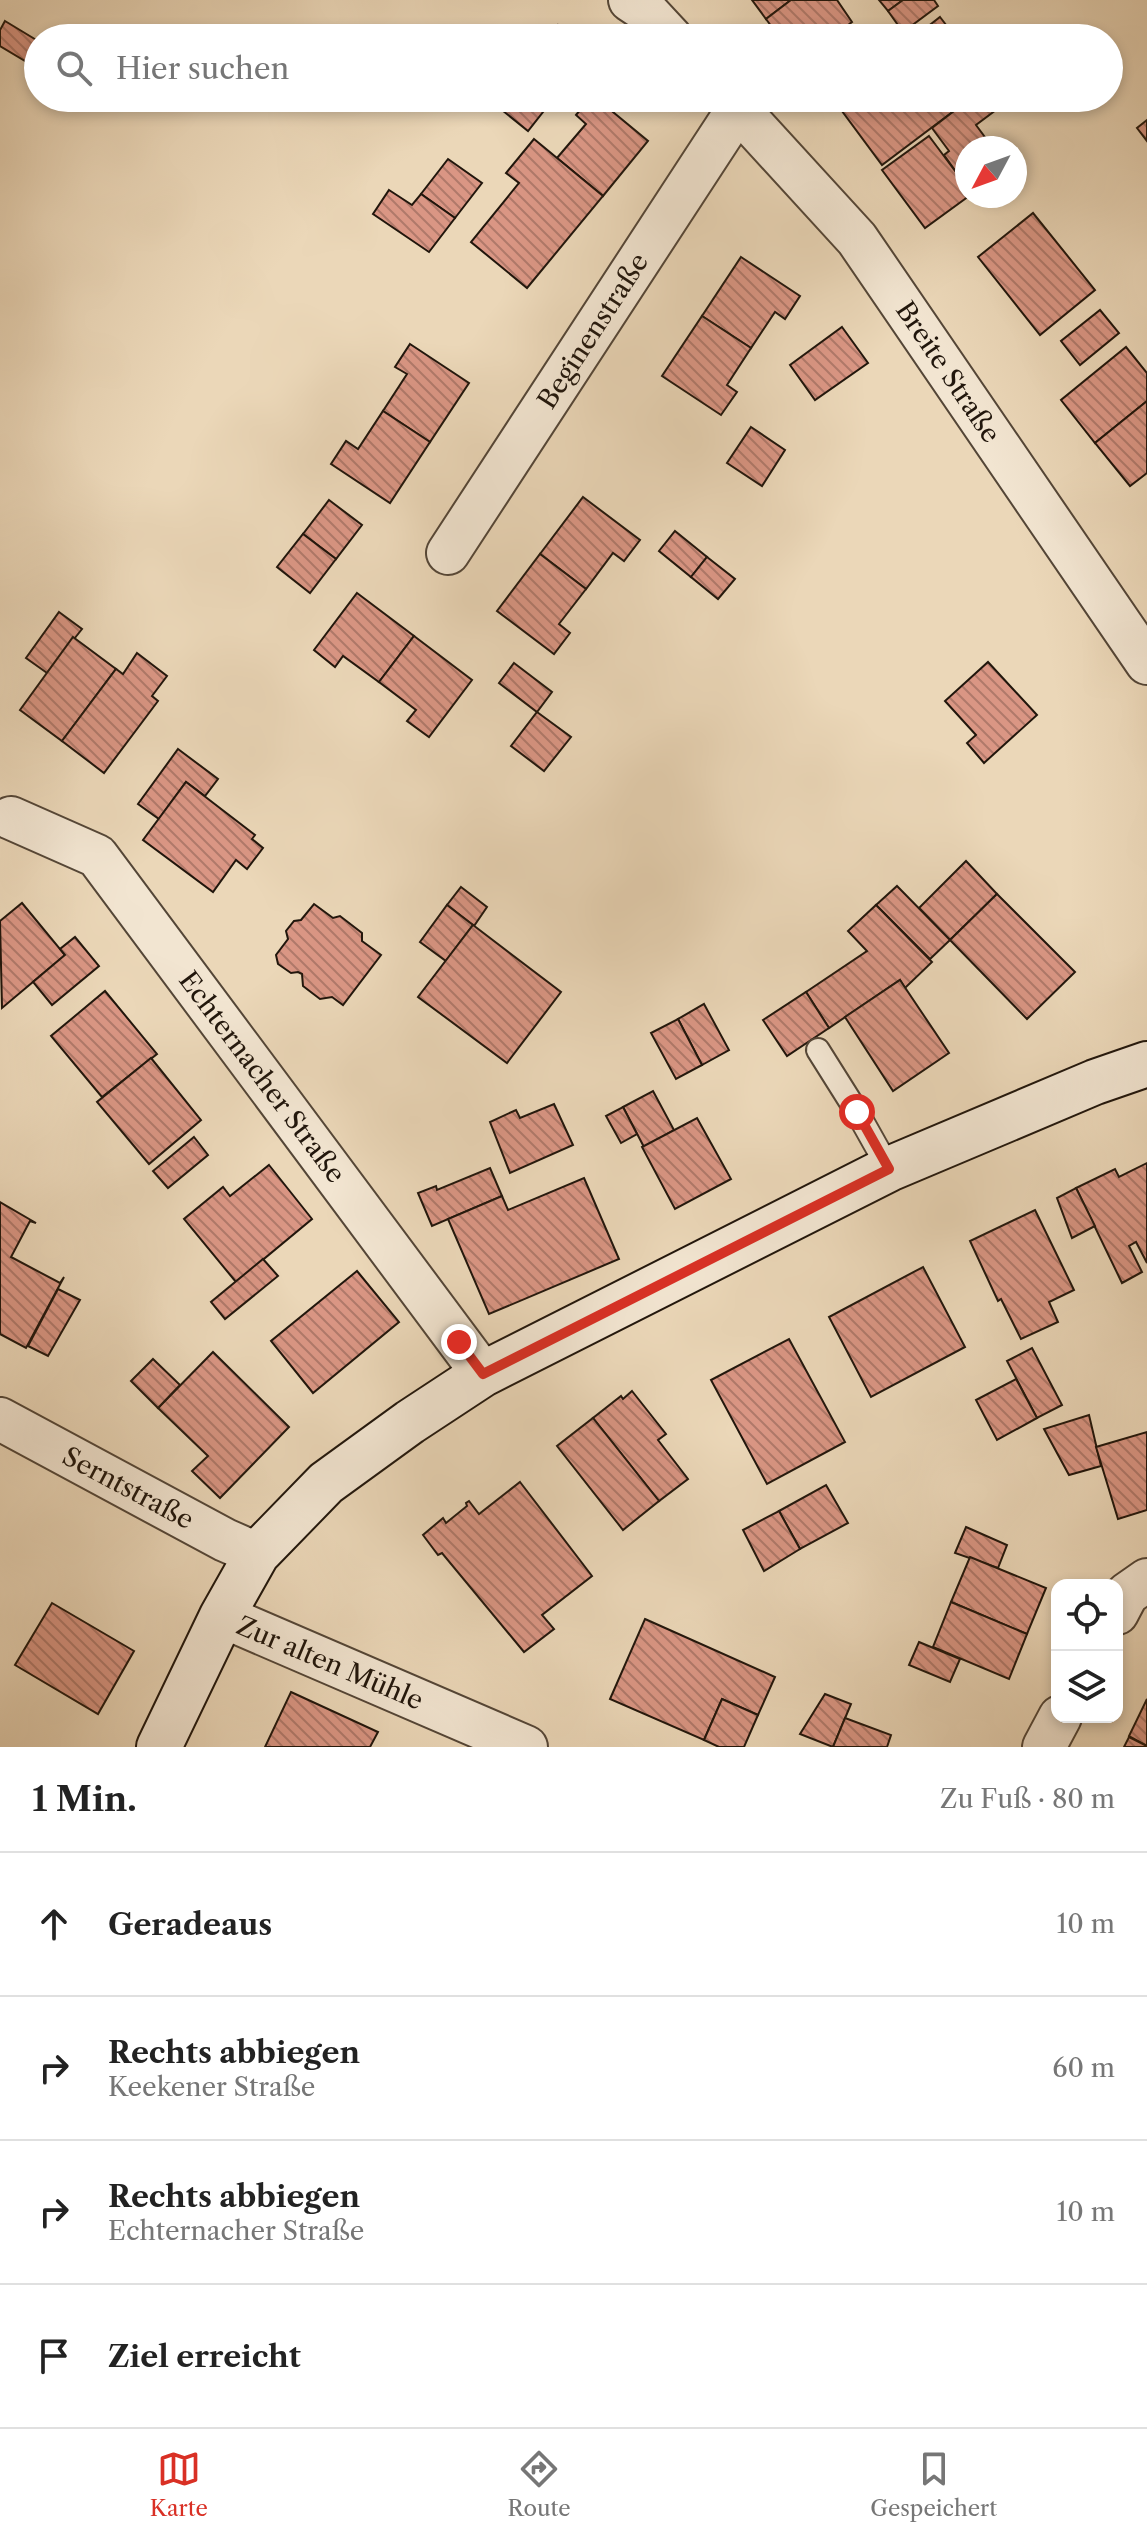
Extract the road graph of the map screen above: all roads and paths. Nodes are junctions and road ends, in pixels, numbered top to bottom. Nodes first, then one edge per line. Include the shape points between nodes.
1 (630, 0) edge
2 (658, 24) edge
3 (727, 112) edge
4 (741, 112) edge
5 (448, 553) dead end
6 (1147, 663) edge
7 (11, 818) dead end
8 (818, 1050) dead end
9 (1147, 1064) edge
10 (889, 1169) junction
11 (483, 1374) junction
12 (0, 1419) edge
13 (257, 1554) junction
14 (1147, 1580) edge
15 (1123, 1602) edge
16 (222, 1616) junction
17 (1057, 1723) edge
18 (159, 1747) edge
19 (526, 1747) edge
20 (1044, 1747) edge

1 - 2 street
3 - 5 street, Beginenstraße
4 - 6 street, Breite Straße via 857,239
7 - 11 street, Echternacher Straße via 97,856
8 - 10 lane
9 - 10 main road
10 - 11 main road
11 - 13 main road via 326,1483
12 - 13 street, Serntstraße
13 - 16 main road
14 - 15 street
16 - 18 main road
16 - 19 street, Zur alten Mühle
17 - 20 street

